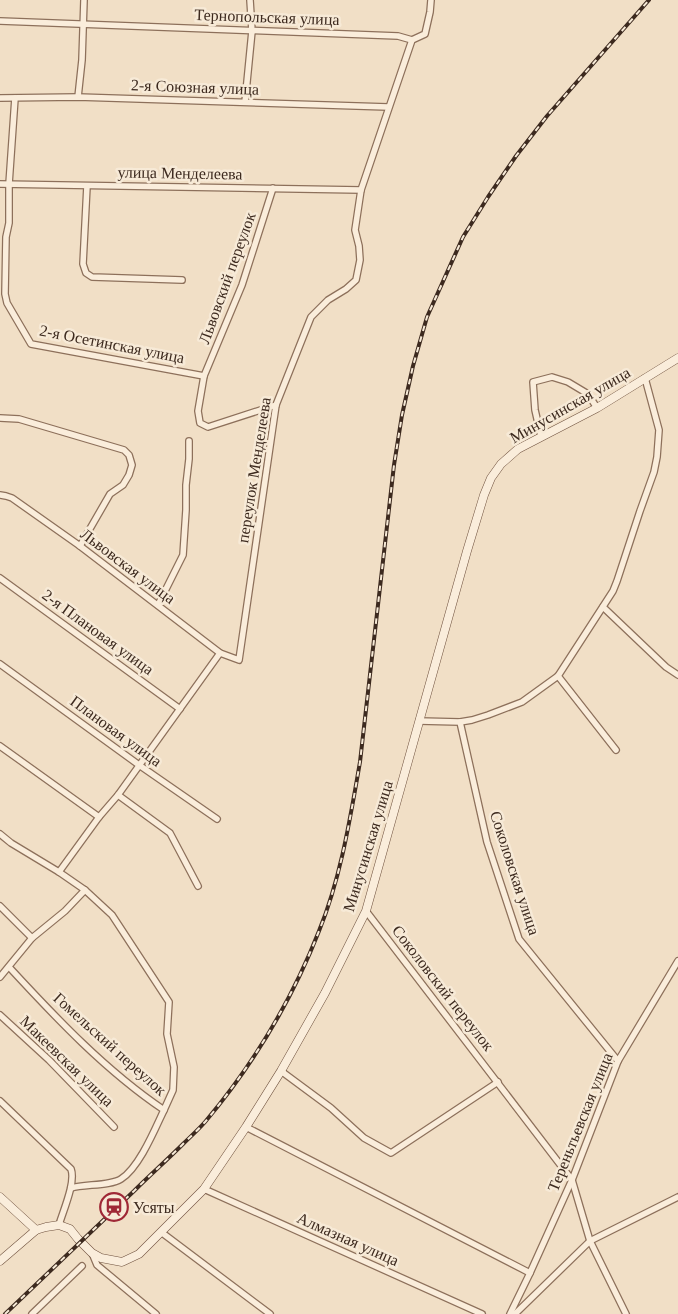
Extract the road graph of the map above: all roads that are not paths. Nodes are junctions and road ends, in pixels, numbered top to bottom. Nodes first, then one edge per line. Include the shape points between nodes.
1 (84, 0) edge
2 (250, 0) edge
3 (431, 0) edge
4 (0, 21) edge
5 (83, 24) junction
6 (252, 31) junction
7 (412, 40) junction
8 (78, 97) junction
9 (0, 98) edge
10 (15, 98) junction
11 (245, 102) junction
12 (388, 107) junction
13 (0, 184) edge
14 (9, 184) junction
15 (86, 186) junction
16 (273, 188) junction
17 (361, 190) junction
18 (3, 237) edge
19 (182, 280) dead end
20 (7, 303) junction
21 (0, 304) edge
22 (678, 358) edge
23 (204, 376) junction
24 (645, 378) junction
25 (276, 405) junction
26 (597, 408) junction
27 (0, 418) edge
28 (542, 436) junction
29 (189, 441) dead end
30 (0, 495) edge
31 (80, 546) junction
32 (0, 578) edge
33 (158, 605) junction
34 (603, 607) junction
35 (220, 652) junction
36 (239, 660) joint
37 (0, 664) edge
38 (678, 675) edge
39 (558, 676) junction
40 (180, 709) junction
41 (419, 721) junction
42 (460, 722) junction
43 (0, 746) edge
44 (616, 750) dead end
45 (140, 765) junction
46 (118, 794) junction
47 (99, 817) junction
48 (217, 819) dead end
49 (0, 834) edge
50 (59, 872) junction
51 (198, 886) dead end
52 (86, 890) junction
53 (0, 906) edge
54 (366, 911) junction
55 (32, 938) junction
56 (678, 961) edge
57 (9, 967) junction
58 (0, 977) edge
59 (0, 1015) edge
60 (618, 1061) junction
61 (281, 1071) junction
62 (498, 1082) junction
63 (0, 1100) edge
64 (164, 1110) junction
65 (114, 1127) dead end
66 (246, 1127) junction
67 (572, 1180) junction
68 (71, 1188) junction
69 (204, 1188) junction
70 (0, 1197) edge
71 (678, 1197) edge
72 (60, 1226) junction
73 (36, 1230) junction
74 (162, 1232) junction
75 (590, 1241) junction
76 (92, 1253) junction
77 (0, 1261) edge
78 (82, 1266) dead end
79 (530, 1273) junction
80 (32, 1314) edge
81 (156, 1314) edge
82 (270, 1314) edge
83 (482, 1314) edge
84 (510, 1314) edge
85 (515, 1314) edge
86 (626, 1314) edge

1 - 5 street
2 - 6 street
3 - 7 street, переулок Менделеева via 425,34
4 - 5 street, Тернопольская улица
5 - 6 street, Тернопольская улица
5 - 8 street
6 - 7 street, Тернопольская улица via 398,36
6 - 11 street
7 - 12 street, переулок Менделеева
8 - 10 street, 2-я Союзная улица
8 - 11 street, 2-я Союзная улица
9 - 10 street, 2-я Союзная улица
10 - 14 street
11 - 12 street, 2-я Союзная улица
12 - 17 street, переулок Менделеева
13 - 14 street, улица Менделеева
14 - 15 street, улица Менделеева
14 - 18 street via 9,223
15 - 16 street, улица Менделеева
15 - 19 street via 83,264 86,274 92,277
16 - 17 street, улица Менделеева
16 - 23 street, Львовский переулок via 242,285
17 - 25 street, переулок Менделеева via 355,230 360,246 356,280 311,317
18 - 20 street
20 - 21 street
20 - 23 street, 2-я Осетинская улица via 31,344
22 - 24 main road, Минусинская улица
23 - 25 street, Львовский переулок via 198,411 200,422 208,427
24 - 26 main road, Минусинская улица
24 - 34 street via 659,430 654,472 617,581
25 - 36 street, переулок Менделеева
26 - 28 main road, Минусинская улица
26 - 28 street via 588,394 568,382 552,377 533,382 535,410
27 - 31 street via 19,419 124,450 130,455 129,475 123,485 110,494
28 - 41 main road, Минусинская улица via 518,449 491,478
29 - 33 street via 183,555
30 - 31 street, Львовская улица via 12,498
31 - 33 street, Львовская улица
32 - 40 street, 2-я Плановая улица
33 - 35 street, Львовская улица
34 - 38 street via 666,668
34 - 39 street
35 - 36 street, Львовская улица
35 - 40 street
37 - 45 street, Плановая улица
39 - 42 street via 522,702
39 - 44 street
40 - 45 street
41 - 42 street
41 - 54 main road, Минусинская улица
42 - 60 street, Соколовская улица via 487,842 519,939
43 - 47 street
45 - 46 street
45 - 48 street, Плановая улица
46 - 47 street
46 - 51 street via 170,833
47 - 50 street
49 - 50 street
50 - 52 street
52 - 55 street
52 - 64 street via 112,915 169,1002 167,1034 174,1067 173,1090
53 - 55 street
54 - 61 main road, Минусинская улица
54 - 62 street, Соколовский переулок
55 - 57 street
56 - 60 street, Тереньтьевская улица
57 - 58 street
57 - 64 street, Гомельский переулок via 63,1025 140,1094
59 - 65 street, Макеевская улица
60 - 67 street, Тереньтьевская улица
61 - 62 street via 331,1108 364,1138 391,1153
61 - 66 main road, Минусинская улица
62 - 67 street, Соколовский переулок
63 - 68 street via 71,1169
64 - 68 street, Гомельский переулок via 149,1142 133,1167 120,1179
66 - 69 main road, Минусинская улица
66 - 79 street
67 - 75 street
67 - 79 street, Тереньтьевская улица
68 - 72 street
69 - 74 main road, Минусинская улица
69 - 83 street, Алмазная улица
70 - 73 main road
71 - 75 street
72 - 73 main road
72 - 76 main road, Минусинская улица via 70,1229
73 - 77 main road
74 - 76 main road, Минусинская улица via 139,1254 122,1262
74 - 82 street
75 - 85 street
75 - 86 street
76 - 81 street via 96,1265
78 - 80 street
79 - 84 street, Тереньтьевская улица

